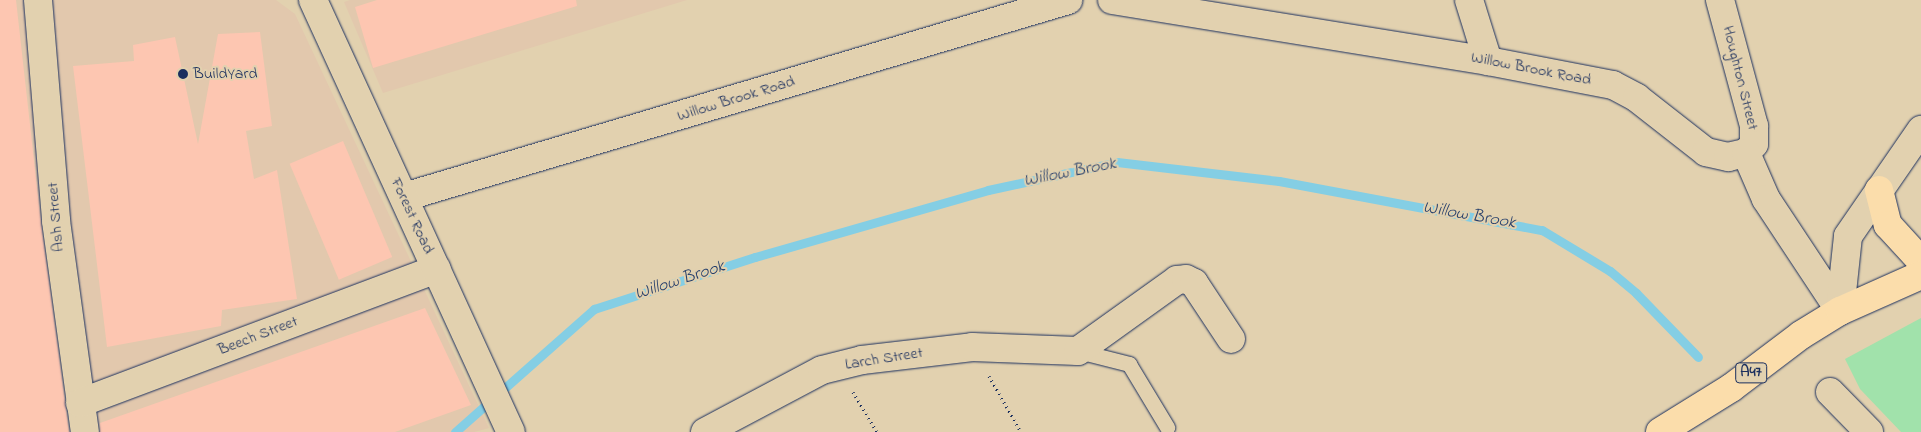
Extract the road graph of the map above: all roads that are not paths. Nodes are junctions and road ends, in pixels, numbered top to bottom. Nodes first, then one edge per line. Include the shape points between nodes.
1 (38, 0) edge
2 (313, 0) edge
3 (1068, 0) edge
4 (1112, 0) edge
5 (1469, 0) edge
6 (1720, 0) edge
7 (1488, 61) junction
8 (1921, 130) edge
9 (1746, 153) junction
10 (1879, 190) junction
11 (404, 197) junction
12 (1921, 261) edge
13 (437, 269) junction
14 (1921, 275) edge
15 (1840, 311) junction
16 (1230, 339) dead end
17 (1078, 351) junction
18 (1830, 392) dead end
19 (80, 403) junction
20 (1167, 427) dead end
21 (85, 432) edge
22 (511, 432) edge
23 (706, 432) edge
24 (1660, 432) edge
25 (1869, 432) edge

1 - 19 street, Ash Street via 56,221
2 - 11 street, Forest Road
3 - 11 street, Willow Brook Road
4 - 7 street, Willow Brook Road
5 - 7 street
6 - 9 street, Houghton Street via 1754,126 1754,144
7 - 9 street, Willow Brook Road via 1613,85 1637,98 1706,152 1728,157
8 - 10 street
9 - 15 street via 1766,199
10 - 12 main road via 1888,225
10 - 15 street via 1848,236
11 - 13 street, Forest Road
13 - 19 street, Beech Street
13 - 22 street, Forest Road
14 - 15 main road, A47
15 - 24 main road, A47 via 1801,335 1731,388
16 - 17 street via 1194,283 1186,279 1171,284
17 - 20 lane via 1129,364
17 - 23 street, Larch Street via 972,347 862,360 822,370
18 - 25 street
19 - 21 street, Ash Street

